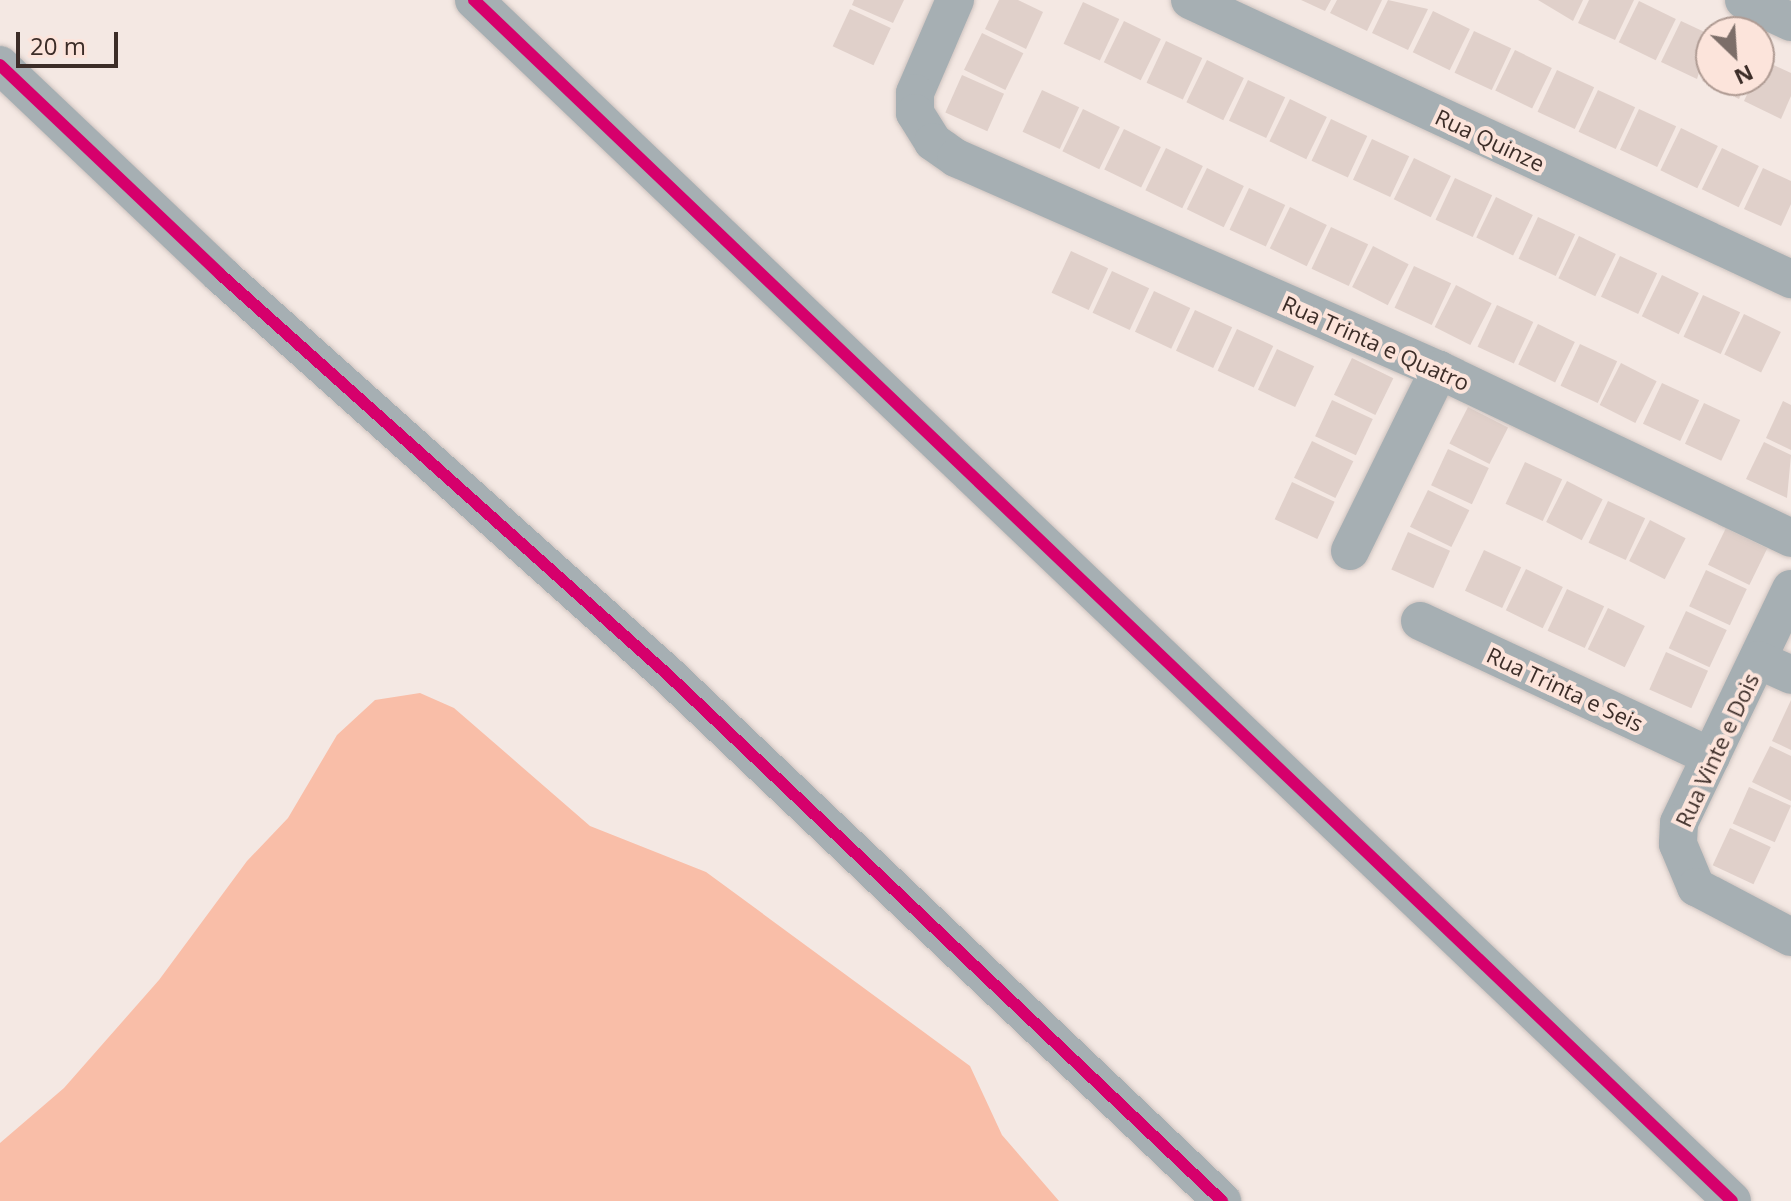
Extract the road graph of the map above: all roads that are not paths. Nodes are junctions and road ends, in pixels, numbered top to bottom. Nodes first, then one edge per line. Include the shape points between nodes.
1 (474, 0) edge
2 (955, 0) edge
3 (1190, 0) edge
4 (1744, 0) edge
5 (1791, 22) edge
6 (0, 65) edge
7 (1791, 279) edge
8 (1439, 370) junction
9 (1791, 538) edge
10 (1350, 551) dead end
11 (1791, 589) edge
12 (1420, 621) dead end
13 (1775, 668) edge
14 (1711, 757) junction
15 (1791, 937) edge
16 (1222, 1201) edge
17 (1732, 1201) edge

1 - 17 street
2 - 8 street, Rua Trinta e Quatro via 915,93 915,113 933,142 956,158
3 - 7 street, Rua Quinze
4 - 5 street
6 - 16 street via 220,274 666,673
8 - 9 street, Rua Trinta e Quatro
8 - 10 street
11 - 13 street, Rua Vinte e Dois
12 - 14 street, Rua Trinta e Seis
13 - 14 street, Rua Vinte e Dois
14 - 15 street, Rua Vinte e Dois via 1679,823 1678,844 1696,887 1716,903

